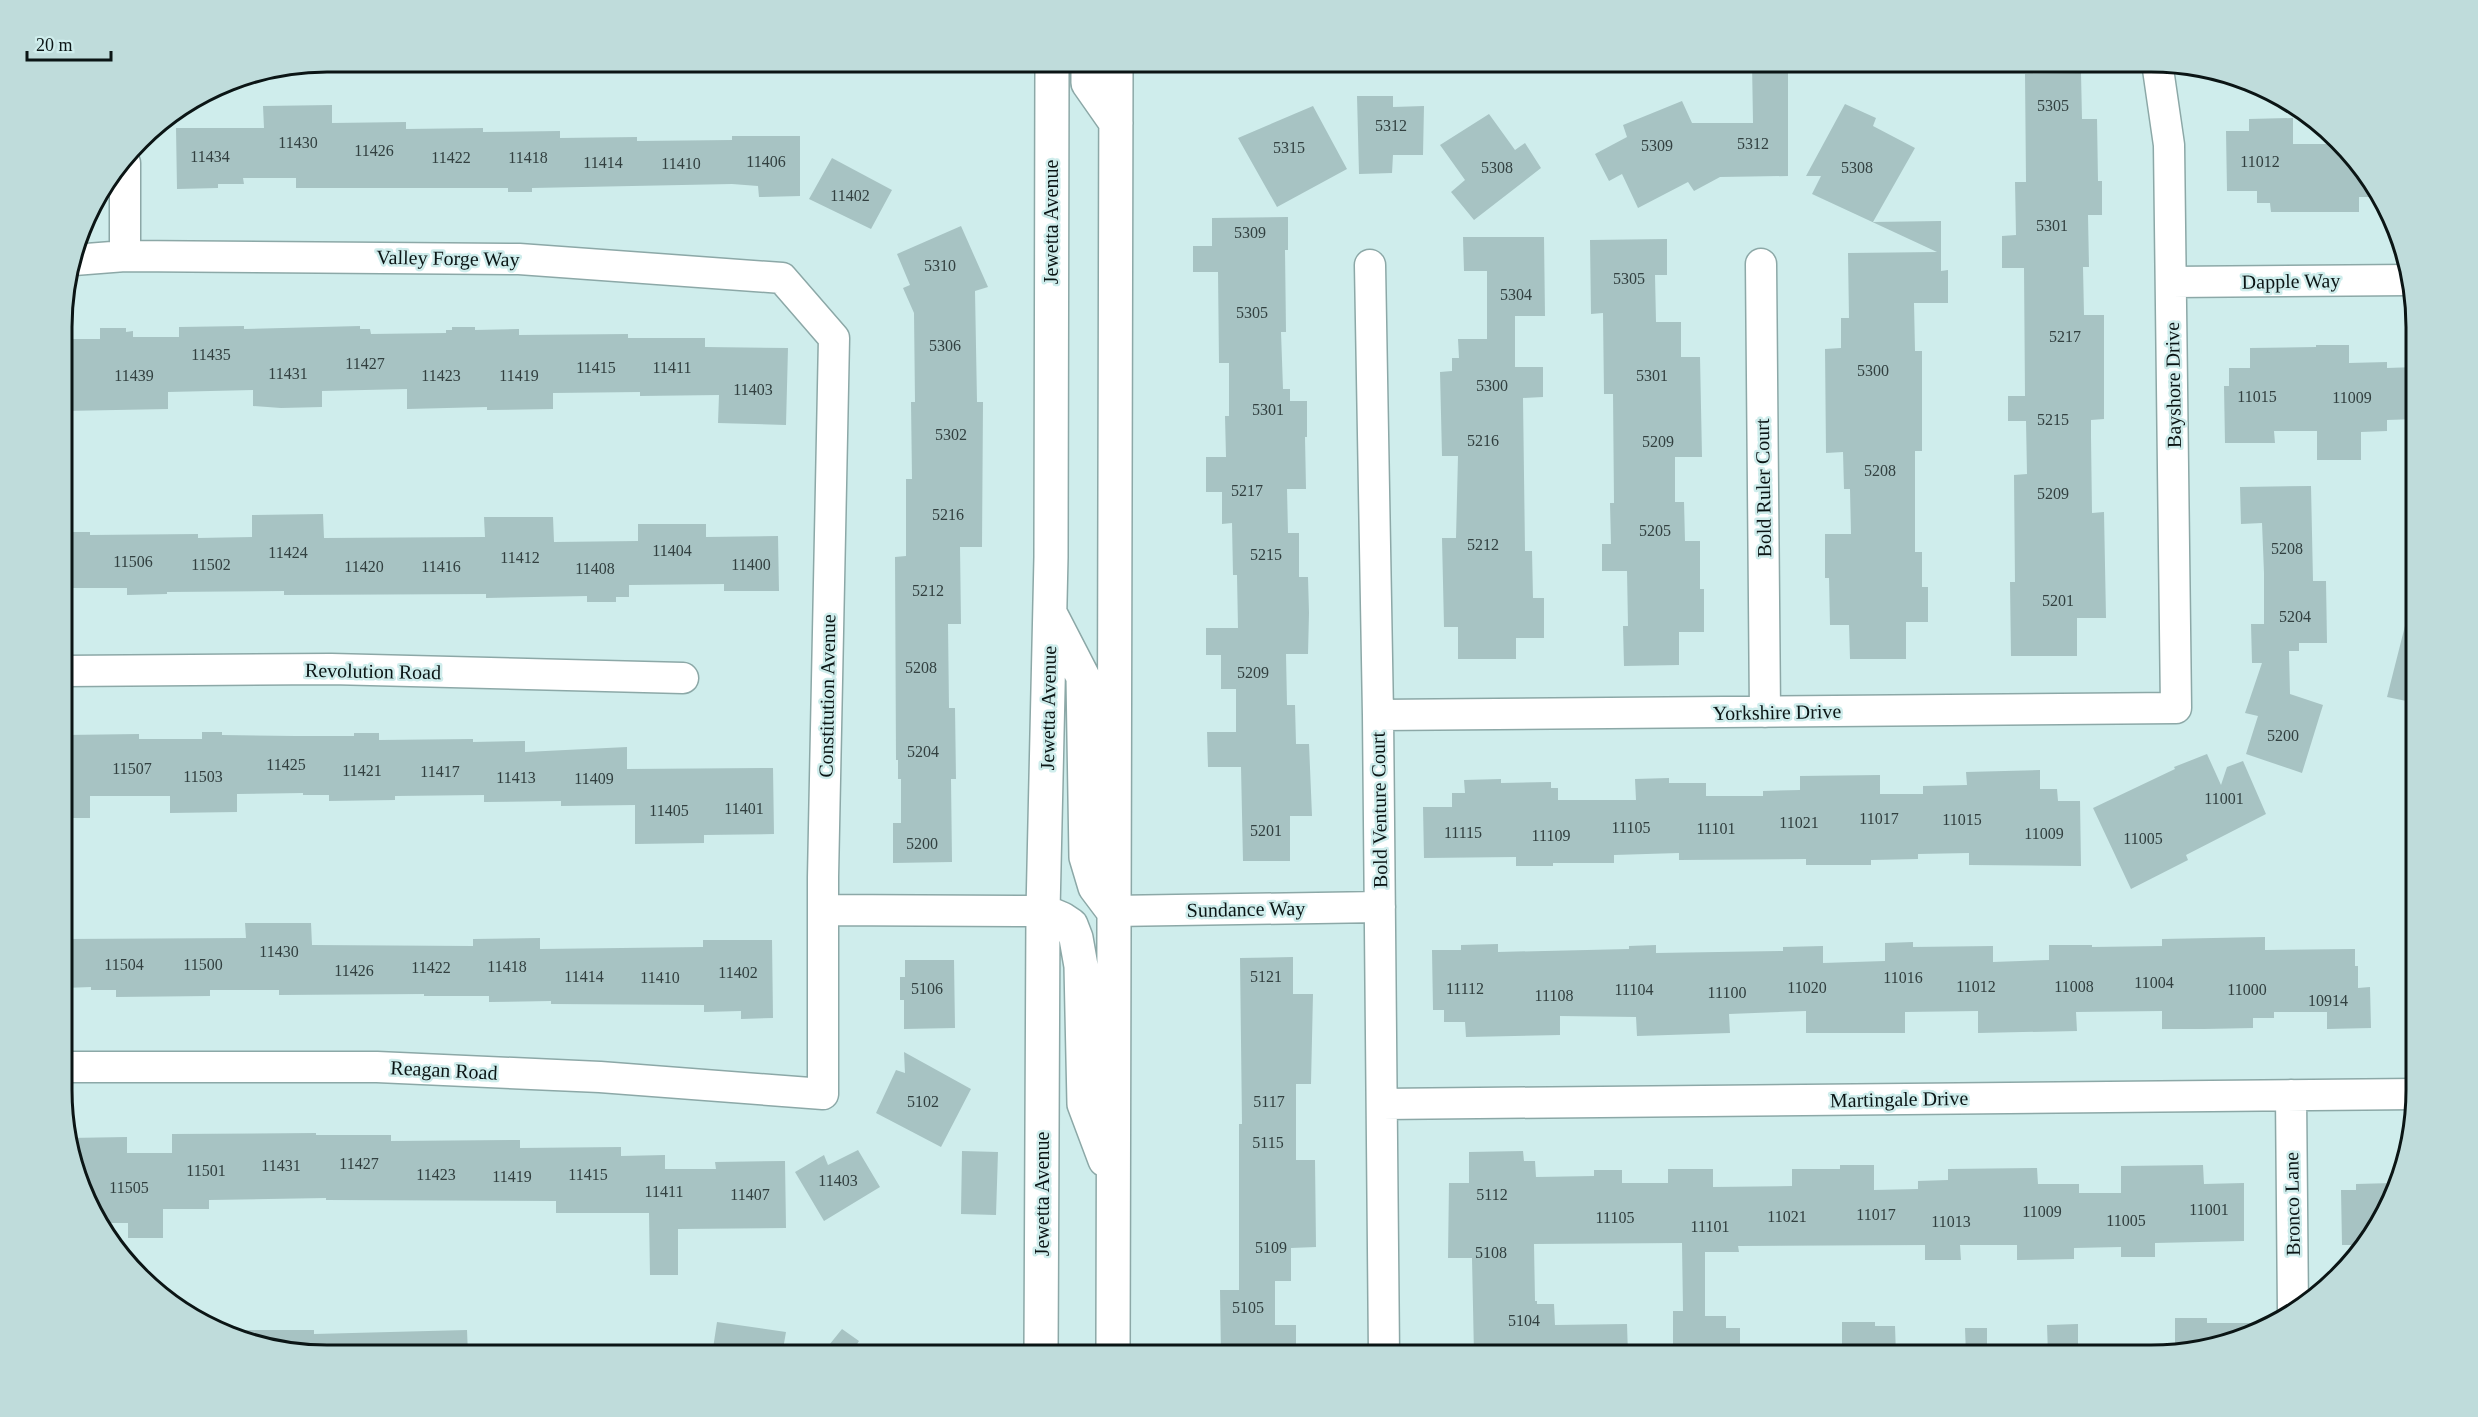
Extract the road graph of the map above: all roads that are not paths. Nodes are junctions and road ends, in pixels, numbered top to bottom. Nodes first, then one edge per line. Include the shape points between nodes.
1 (1052, 72) edge
2 (1088, 72) edge
3 (1116, 72) edge
4 (2158, 72) edge
5 (1116, 123) junction
6 (125, 172) edge
7 (125, 256) junction
8 (81, 259) edge
9 (1761, 264) dead end
10 (1370, 265) dead end
11 (2402, 280) edge
12 (2172, 282) junction
13 (808, 308) joint
14 (1050, 614) junction
15 (72, 671) edge
16 (683, 678) dead end
17 (2176, 708) joint
18 (1765, 712) junction
19 (1378, 715) junction
20 (1380, 907) junction
21 (823, 909) junction
22 (1043, 911) junction
23 (1113, 911) junction
24 (72, 1066) edge
25 (823, 1094) joint
26 (2406, 1094) edge
27 (2291, 1095) junction
28 (1382, 1104) junction
29 (1113, 1178) junction
30 (2294, 1301) edge
31 (1041, 1345) edge
32 (1113, 1345) edge
33 (1384, 1345) edge

1 - 14 street, Jewetta Avenue
2 - 5 street via 1088,83
3 - 5 street
4 - 12 street, Bayshore Drive via 2169,146
5 - 23 street
6 - 7 street
7 - 8 street, Valley Forge Way
7 - 13 street, Valley Forge Way via 519,259 782,278
9 - 18 street, Bold Ruler Court
10 - 19 street, Bold Venture Court
11 - 12 street, Dapple Way
12 - 17 street, Bayshore Drive
13 - 21 street, Constitution Avenue via 834,338
14 - 22 street, Jewetta Avenue
14 - 23 street via 1083,677 1086,857 1095,887
15 - 16 street, Revolution Road via 331,669
17 - 18 street, Yorkshire Drive
18 - 19 street, Yorkshire Drive
19 - 20 street, Bold Venture Court
20 - 23 street, Sundance Way
20 - 28 street, Bold Venture Court
21 - 22 street
21 - 25 street, Constitution Avenue
22 - 29 street via 1071,925 1076,938 1081,966 1084,1104
22 - 31 street, Jewetta Avenue
23 - 29 street
24 - 25 street, Reagan Road via 377,1067 600,1077
26 - 27 street, Martingale Drive
27 - 28 street, Martingale Drive
27 - 30 street, Bronco Lane
28 - 33 street, Bold Venture Court
29 - 32 street

